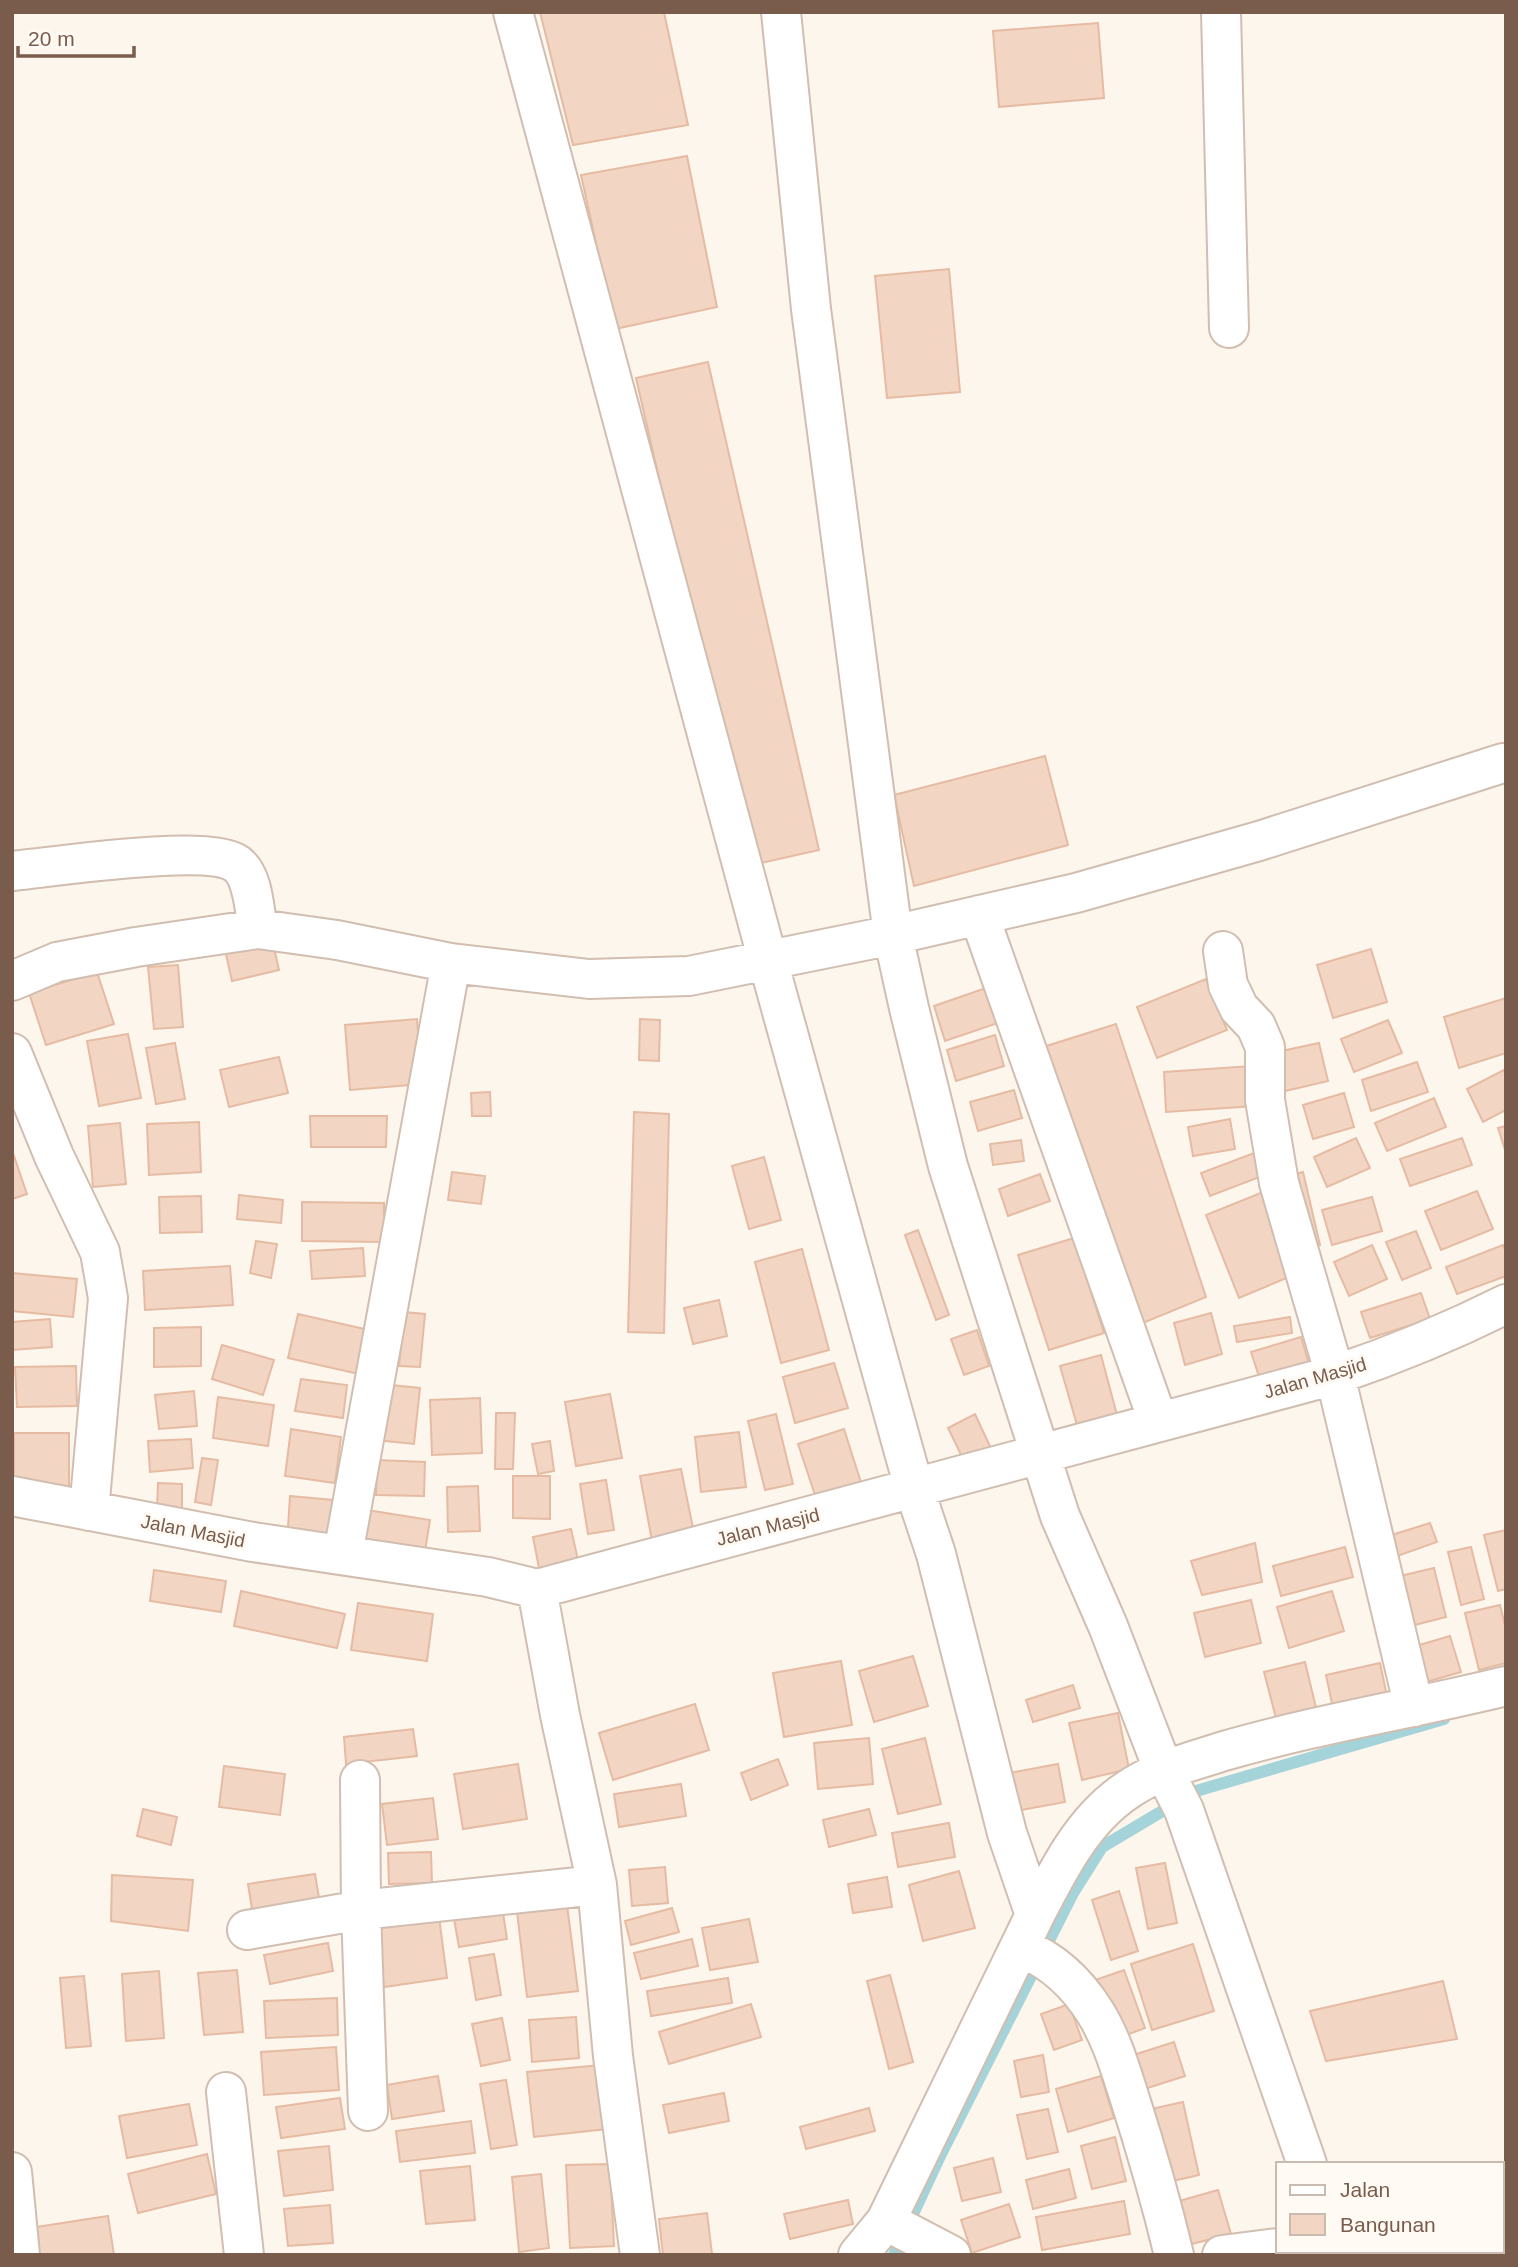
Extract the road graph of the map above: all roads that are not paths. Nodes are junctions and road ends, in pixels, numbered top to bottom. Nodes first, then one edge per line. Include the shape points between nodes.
1 (513, 12) edge
2 (780, 12) edge
3 (1220, 12) edge
4 (1229, 328) dead end
5 (1503, 763) dead end
6 (12, 872) edge
7 (979, 915) junction
8 (258, 929) junction
9 (893, 934) junction
10 (1223, 951) dead end
11 (768, 961) junction
12 (451, 963) junction
13 (12, 981) edge
14 (12, 1053) edge
15 (1506, 1304) edge
16 (1335, 1375) junction
17 (1158, 1421) junction
18 (1039, 1454) junction
19 (914, 1488) junction
20 (12, 1496) edge
21 (89, 1511) junction
22 (343, 1555) junction
23 (537, 1589) junction
24 (1506, 1686) edge
25 (1414, 1707) junction
26 (360, 1780) dead end
27 (1174, 1790) junction
28 (597, 1885) junction
29 (361, 1910) junction
30 (247, 1930) dead end
31 (1038, 1946) junction
32 (226, 2092) dead end
33 (368, 2111) dead end
34 (1306, 2162) edge
35 (12, 2172) edge
36 (912, 2234) edge
37 (1276, 2248) edge
38 (20, 2255) edge
39 (244, 2255) edge
40 (640, 2255) edge
41 (859, 2255) edge
42 (1174, 2255) edge
43 (1222, 2255) edge

1 - 11 street
2 - 9 street via 811,309
3 - 4 street
5 - 7 street via 1259,841 1076,893
6 - 8 street via 176,854 226,859 239,865 249,882
7 - 9 street
7 - 17 street
8 - 12 street
8 - 13 street via 57,962
9 - 11 street
9 - 18 street via 948,1166
10 - 16 street via 1227,985 1265,1047 1265,1100 1279,1183
11 - 12 street via 689,976 589,979
11 - 19 street
12 - 22 street
14 - 21 street via 100,1252 106,1286
15 - 16 street, Jalan Masjid via 1394,1355
16 - 17 street, Jalan Masjid
16 - 25 street
17 - 18 street, Jalan Masjid
18 - 19 street, Jalan Masjid
18 - 27 street via 1060,1516
19 - 23 street, Jalan Masjid
19 - 31 street via 936,1554
20 - 21 street, Jalan Masjid
21 - 22 street, Jalan Masjid
22 - 23 street, Jalan Masjid
23 - 28 street
24 - 25 street
25 - 27 street via 1255,1742
26 - 29 street
27 - 31 street via 1125,1791 1094,1818 1059,1868
27 - 34 street
28 - 29 street
28 - 40 street via 613,2056
29 - 30 street
29 - 33 street
31 - 36 street
31 - 42 street via 1096,2012 1117,2060 1157,2184
32 - 39 street
35 - 38 street
36 - 41 street
37 - 43 street

